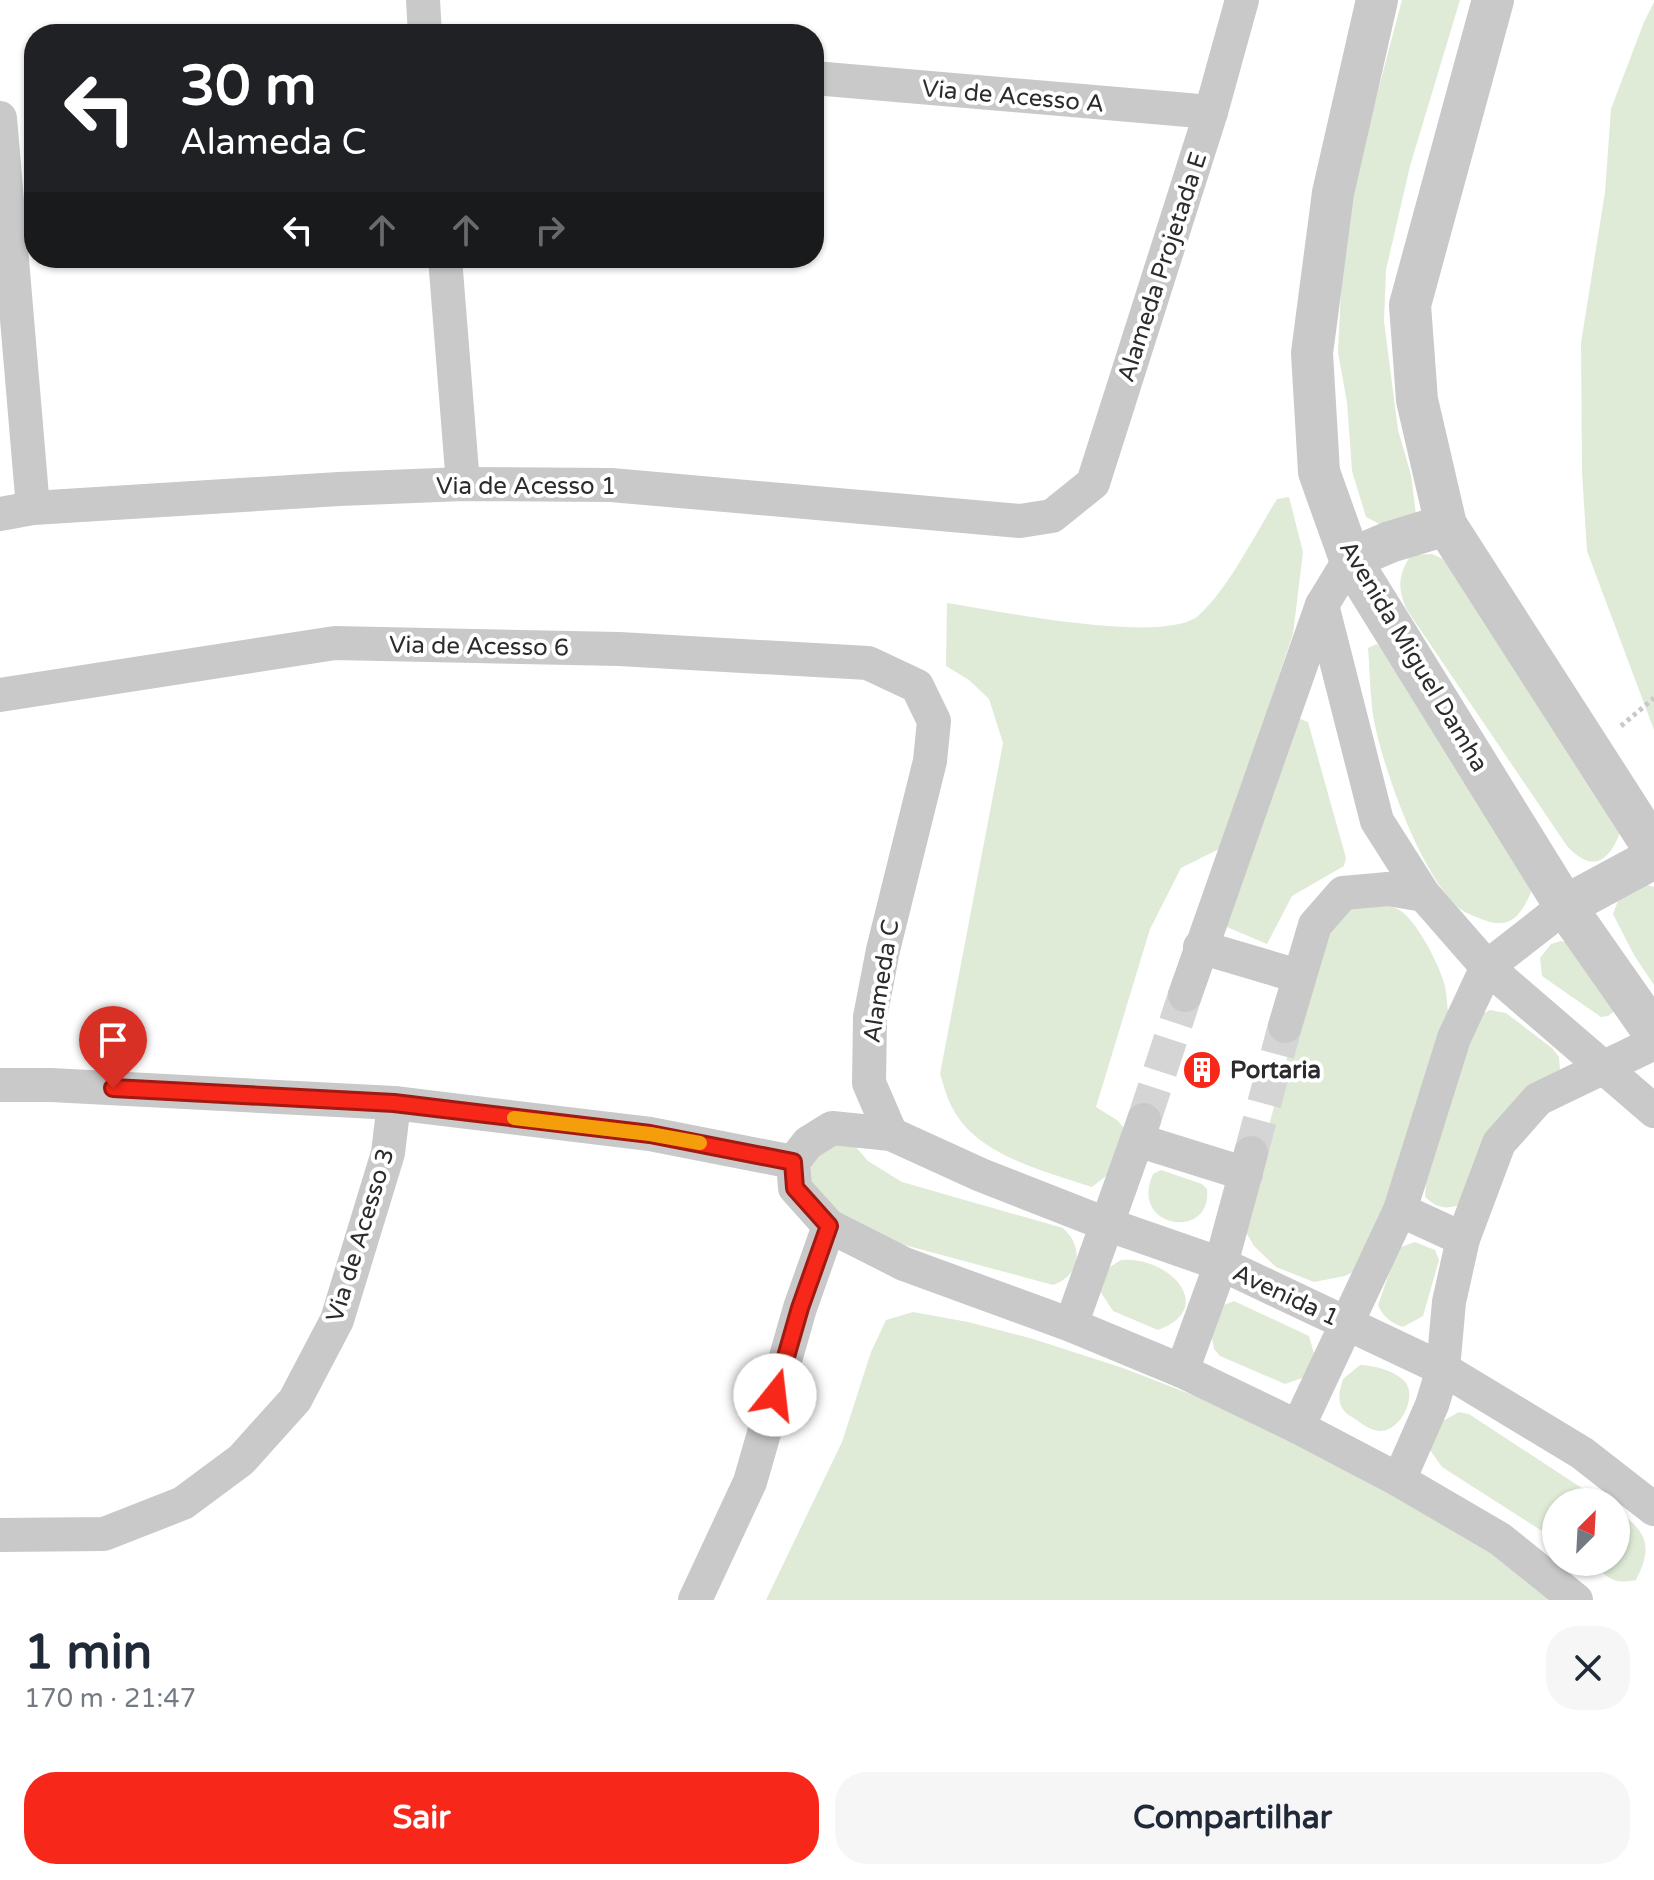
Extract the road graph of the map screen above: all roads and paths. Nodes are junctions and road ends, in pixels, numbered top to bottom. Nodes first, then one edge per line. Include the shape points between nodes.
1 (423, 0) edge
2 (1242, 0) edge
3 (1377, 0) edge
4 (1493, 0) edge
5 (424, 24) edge
6 (824, 79) edge
7 (1211, 112) junction
8 (0, 118) edge
9 (446, 268) edge
10 (463, 484) junction
11 (33, 508) junction
12 (0, 514) edge
13 (1052, 516) joint
14 (1446, 525) junction
15 (1350, 559) junction
16 (1322, 605) junction
17 (0, 695) edge
18 (934, 721) joint
19 (1654, 849) edge
20 (1654, 858) edge
21 (1424, 895) junction
22 (1565, 906) junction
23 (1200, 947) junction
24 (1487, 967) junction
25 (1298, 976) junction
26 (1185, 995) tunnel mouth
27 (1285, 1026) tunnel mouth
28 (1654, 1033) edge
29 (1654, 1043) edge
30 (1604, 1069) junction
31 (0, 1085) edge
32 (394, 1103) junction
33 (1654, 1111) edge
34 (891, 1134) junction
35 (793, 1162) junction
36 (1400, 1210) junction
37 (1106, 1224) junction
38 (829, 1226) junction
39 (1463, 1239) junction
40 (1221, 1264) junction
41 (1347, 1323) junction
42 (1071, 1325) junction
43 (1443, 1369) junction
44 (1182, 1371) junction
45 (1298, 1427) junction
46 (1399, 1480) junction
47 (1654, 1509) edge
48 (0, 1535) edge
49 (695, 1600) edge
50 (1576, 1600) edge

1 - 5 street
2 - 7 street, Alameda Projetada E
3 - 15 street, Avenida Miguel Damha via 1333,193 1312,353 1319,472
4 - 14 street via 1410,305 1417,400
6 - 7 street, Via de Acesso A
7 - 13 street, Alameda Projetada E via 1093,483
8 - 11 street
9 - 10 street
10 - 11 street, Via de Acesso 1
10 - 13 street, Via de Acesso 1 via 611,485 1020,521
11 - 12 street, Via de Acesso 1
14 - 15 street
14 - 19 street
15 - 16 street
15 - 22 street, Avenida Miguel Damha
16 - 21 street via 1377,821
16 - 23 street
17 - 18 street, Via de Acesso 6 via 335,643 619,649 868,663 917,686
18 - 34 street, Alameda C via 930,761 870,1017 869,1083
20 - 22 street
21 - 24 street
21 - 25 street via 1388,889 1343,893 1315,925
22 - 24 street
22 - 28 street, Avenida Miguel Damha
23 - 25 street
23 - 26 street
24 - 30 street
24 - 36 street via 1454,1038
25 - 27 street
29 - 30 street
30 - 33 street
30 - 39 street via 1538,1099 1499,1143
31 - 32 street
32 - 35 street via 650,1134
32 - 48 street, Via de Acesso 3 via 388,1153 337,1320 295,1400 241,1460 183,1503 104,1534
34 - 35 street via 832,1128 808,1143
34 - 37 street, Avenida 1
35 - 38 street via 795,1188
36 - 39 street
36 - 41 street
37 - 40 street, Avenida 1
37 - 40 street via 1141,1130 1249,1164
37 - 42 street
38 - 42 street via 904,1264
38 - 49 street via 750,1482
39 - 43 street via 1449,1302
40 - 41 street, Avenida 1
40 - 44 street
41 - 43 street, Avenida 1
41 - 45 street
42 - 44 street
43 - 46 street
43 - 47 street, Avenida 1 via 1582,1453
44 - 45 street
45 - 46 street
46 - 50 street via 1500,1539

